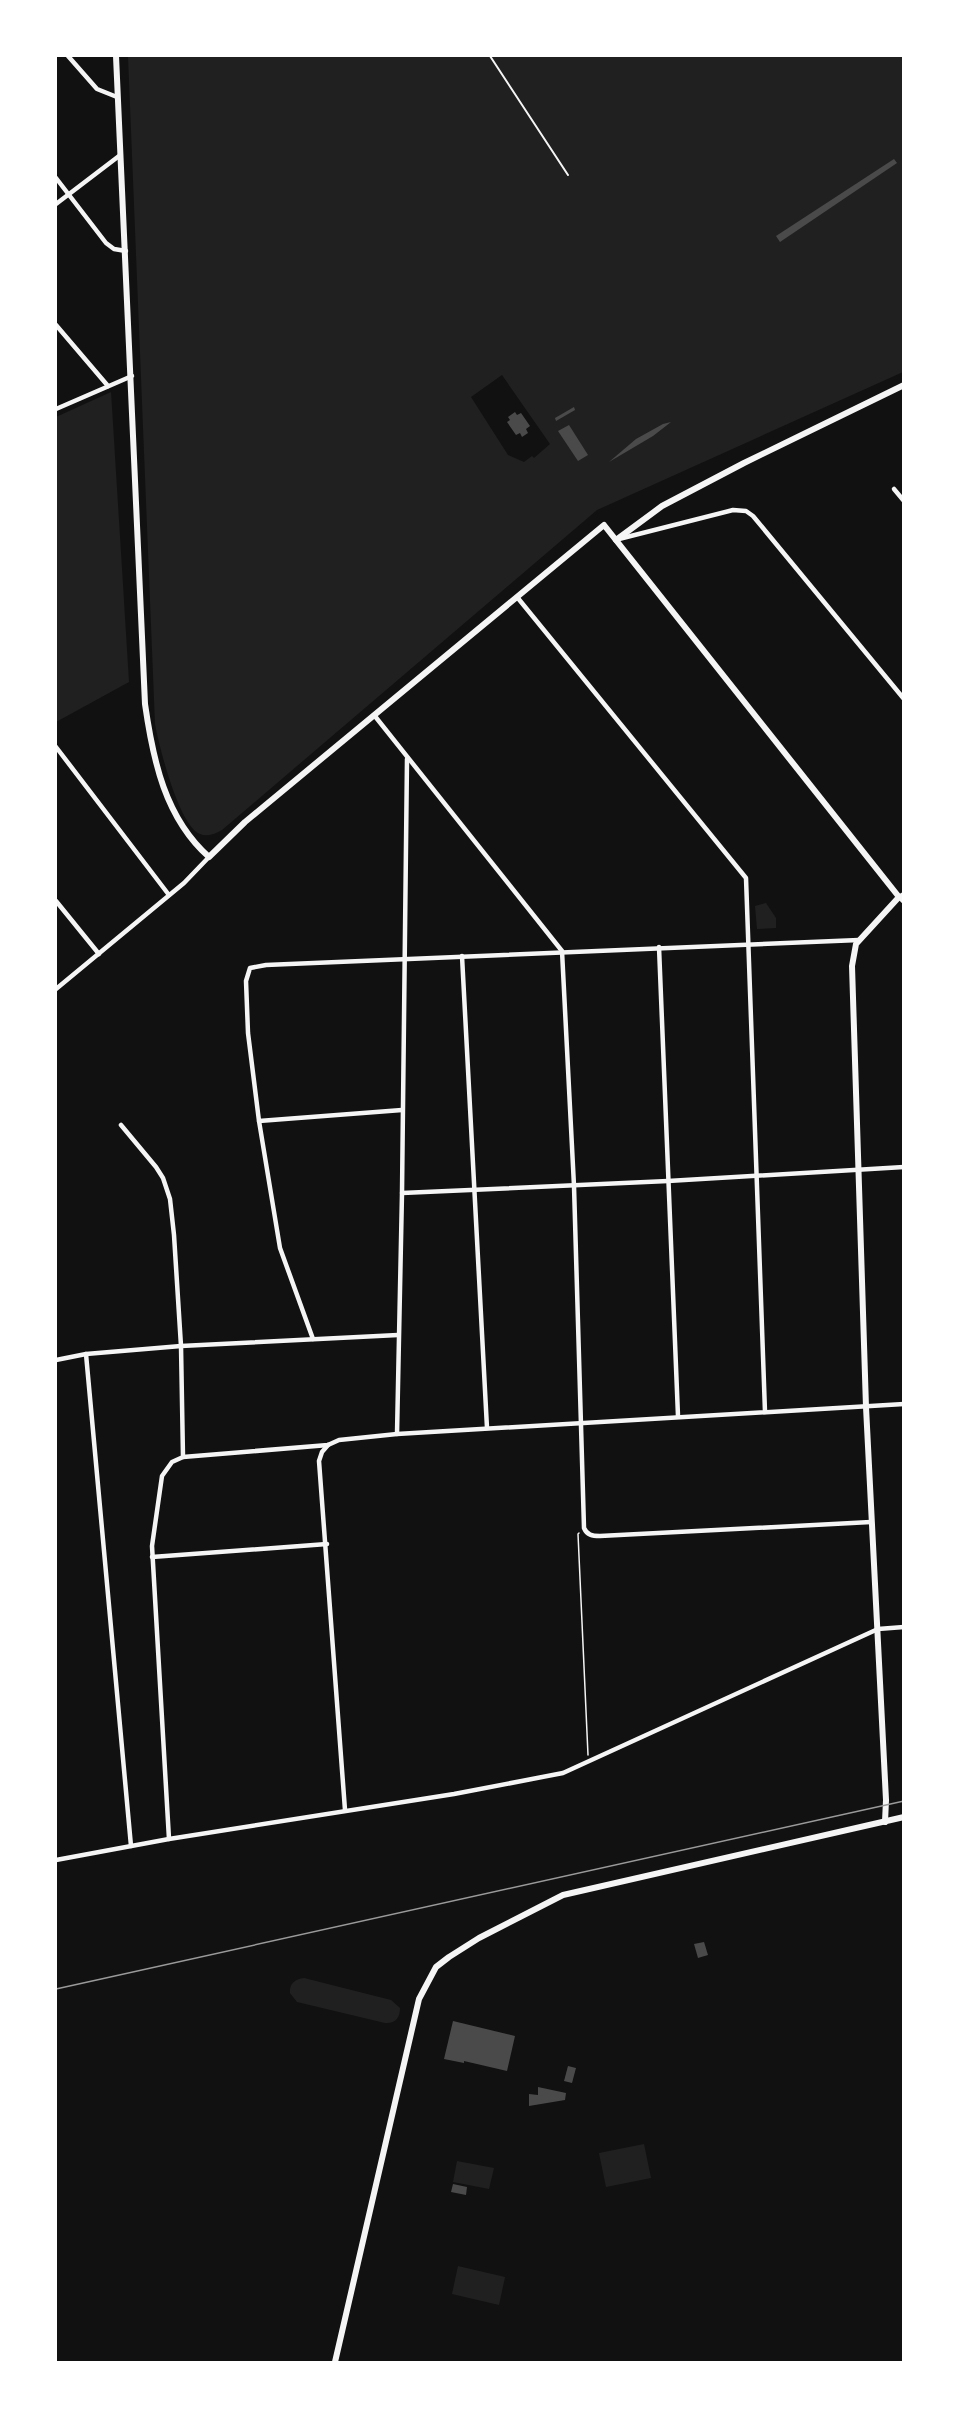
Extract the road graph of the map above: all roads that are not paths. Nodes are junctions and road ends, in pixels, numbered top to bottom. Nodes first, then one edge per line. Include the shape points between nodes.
1 (68, 56) edge
2 (116, 56) edge
3 (490, 56) edge
4 (117, 97) junction
5 (119, 156) junction
6 (568, 175) dead end
7 (56, 178) edge
8 (68, 194) junction
9 (56, 204) edge
10 (126, 251) junction
11 (56, 325) edge
12 (132, 376) junction
13 (903, 384) edge
14 (108, 386) junction
15 (56, 409) edge
16 (894, 489) dead end
17 (903, 501) edge
18 (616, 540) junction
19 (517, 597) junction
20 (903, 699) edge
21 (374, 715) junction
22 (56, 747) edge
23 (407, 758) junction
24 (208, 857) junction
25 (169, 895) junction
26 (902, 897) edge
27 (56, 901) edge
28 (859, 940) junction
29 (750, 943) junction
30 (659, 947) junction
31 (562, 951) junction
32 (99, 954) junction
33 (462, 956) junction
34 (404, 959) junction
35 (56, 989) edge
36 (402, 1110) junction
37 (259, 1121) junction
38 (121, 1125) dead end
39 (903, 1167) edge
40 (857, 1170) junction
41 (757, 1176) junction
42 (668, 1181) junction
43 (574, 1186) junction
44 (476, 1191) junction
45 (402, 1193) junction
46 (398, 1335) junction
47 (313, 1339) junction
48 (181, 1346) junction
49 (86, 1354) junction
50 (56, 1360) edge
51 (903, 1404) edge
52 (866, 1407) junction
53 (765, 1412) junction
54 (678, 1416) junction
55 (580, 1422) junction
56 (488, 1428) junction
57 (397, 1434) junction
58 (328, 1445) junction
59 (183, 1457) junction
60 (871, 1522) junction
61 (327, 1544) junction
62 (152, 1557) junction
63 (903, 1627) edge
64 (878, 1629) junction
65 (345, 1810) junction
66 (903, 1817) edge
67 (885, 1822) junction
68 (169, 1839) junction
69 (131, 1846) junction
70 (56, 1860) edge
71 (335, 2362) edge

1 - 4 street via 97,89
2 - 4 street
3 - 6 lane
4 - 5 street
5 - 8 street
5 - 10 street
7 - 8 street
8 - 9 street
8 - 10 street via 109,247
10 - 12 street
11 - 14 street
12 - 14 street
12 - 24 street via 145,704 150,738 177,820
13 - 18 street via 662,506
14 - 15 street
16 - 17 street
18 - 19 street via 604,525
18 - 20 street via 746,510
18 - 26 street
19 - 21 street
19 - 29 street via 746,878
21 - 23 street
21 - 24 street
22 - 25 street
23 - 31 street
23 - 34 street
24 - 25 street
25 - 32 street
26 - 28 street
27 - 32 street
28 - 29 street
28 - 40 street via 852,966
29 - 30 street
29 - 41 street
30 - 31 street
30 - 42 street
31 - 33 street
31 - 43 street
32 - 35 street
33 - 34 street
33 - 44 street
34 - 36 street
34 - 37 street via 250,968 246,981 248,1033
36 - 37 street
36 - 45 street
37 - 47 street via 280,1248
38 - 48 street via 156,1167 167,1187
39 - 40 street
40 - 41 street
40 - 52 street
41 - 42 street
41 - 53 street
42 - 43 street
42 - 54 street
43 - 44 street
43 - 55 street
44 - 45 street
44 - 56 street
45 - 46 street
46 - 47 street
46 - 57 street
47 - 48 street
48 - 49 street
48 - 59 street
49 - 50 street
49 - 69 street
51 - 52 street
52 - 53 street
52 - 60 street
53 - 54 street
54 - 55 street
55 - 56 street
55 - 60 street via 584,1528 588,1534
56 - 57 street
57 - 58 street via 339,1440
58 - 59 street
58 - 61 street via 320,1461
59 - 62 street via 172,1462 162,1476
60 - 64 street
61 - 62 street
61 - 65 street
62 - 68 street
63 - 64 street
64 - 65 street via 563,1773
64 - 67 street
65 - 68 street
66 - 67 street
67 - 71 street via 563,1895 479,1938 436,1967 422,1992
68 - 69 street
69 - 70 street

